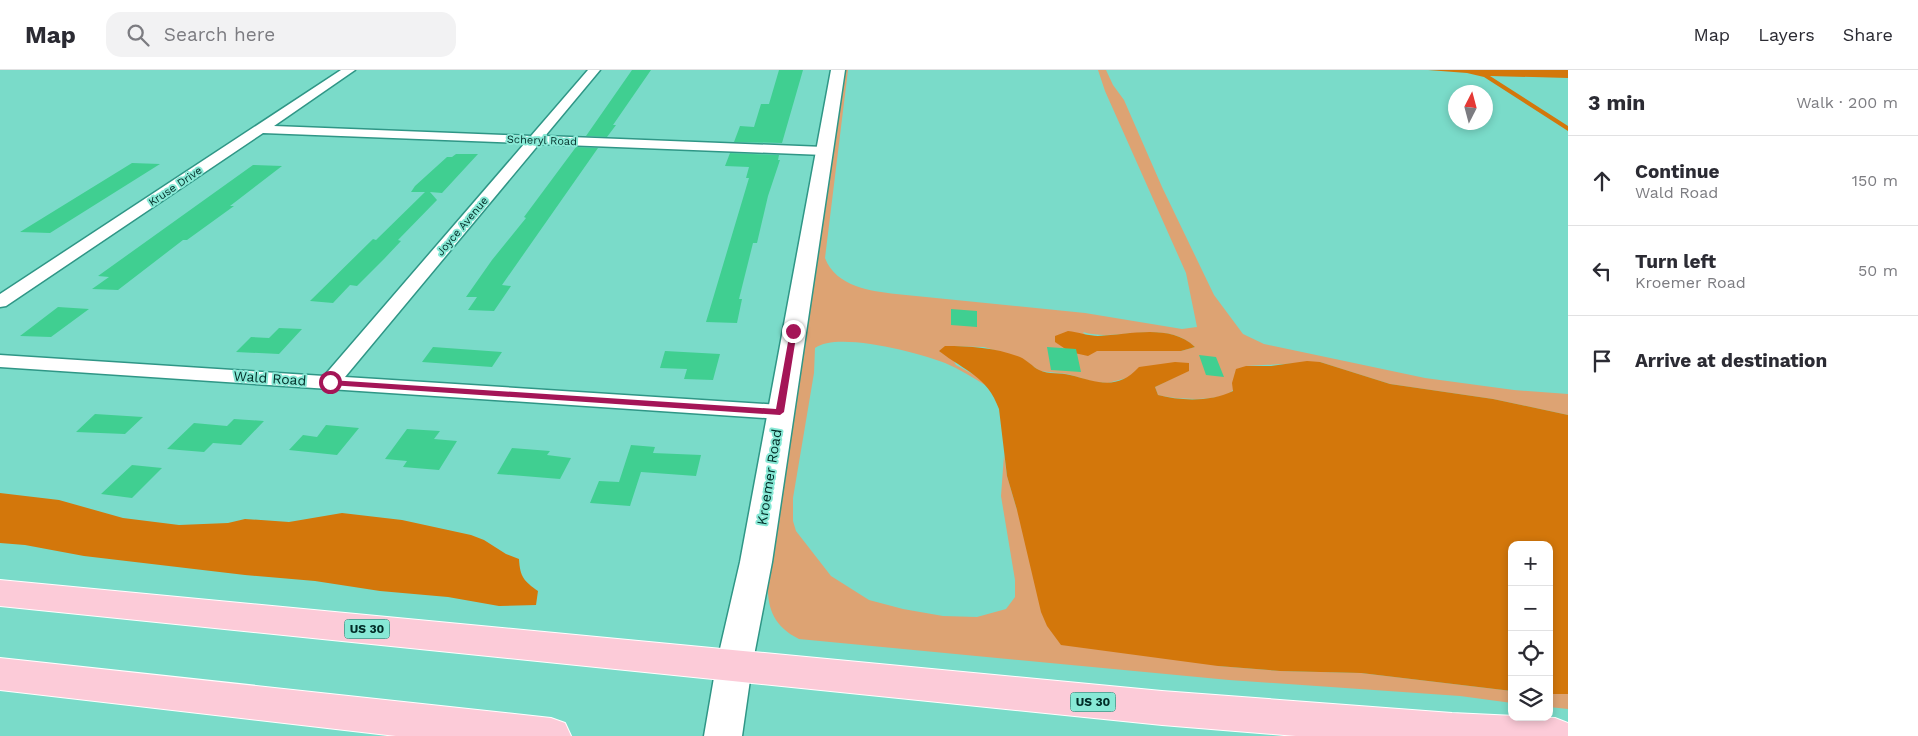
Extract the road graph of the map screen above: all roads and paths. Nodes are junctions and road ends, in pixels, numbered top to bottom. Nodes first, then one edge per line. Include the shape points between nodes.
1 (349, 70) edge
2 (594, 70) edge
3 (838, 70) edge
4 (260, 129) junction
5 (536, 140) junction
6 (824, 150) junction
7 (0, 302) edge
8 (0, 361) edge
9 (330, 382) junction
10 (780, 412) junction
11 (0, 593) edge
12 (734, 666) junction
13 (0, 674) edge
14 (551, 736) edge
15 (723, 736) edge
16 (1554, 736) edge

1 - 4 street, Kruse Drive
2 - 5 street, Joyce Avenue
3 - 6 street, Kroemer Road
4 - 5 street, Scheryl Road
4 - 7 street, Kruse Drive
5 - 6 street, Scheryl Road
5 - 9 street, Joyce Avenue
6 - 10 street, Kroemer Road
8 - 9 street, Wald Road
9 - 10 street, Wald Road
10 - 12 street, Kroemer Road via 756,562
11 - 12 highway, US 30
12 - 15 street, Kroemer Road
12 - 16 highway, US 30 via 1162,708
13 - 14 highway

